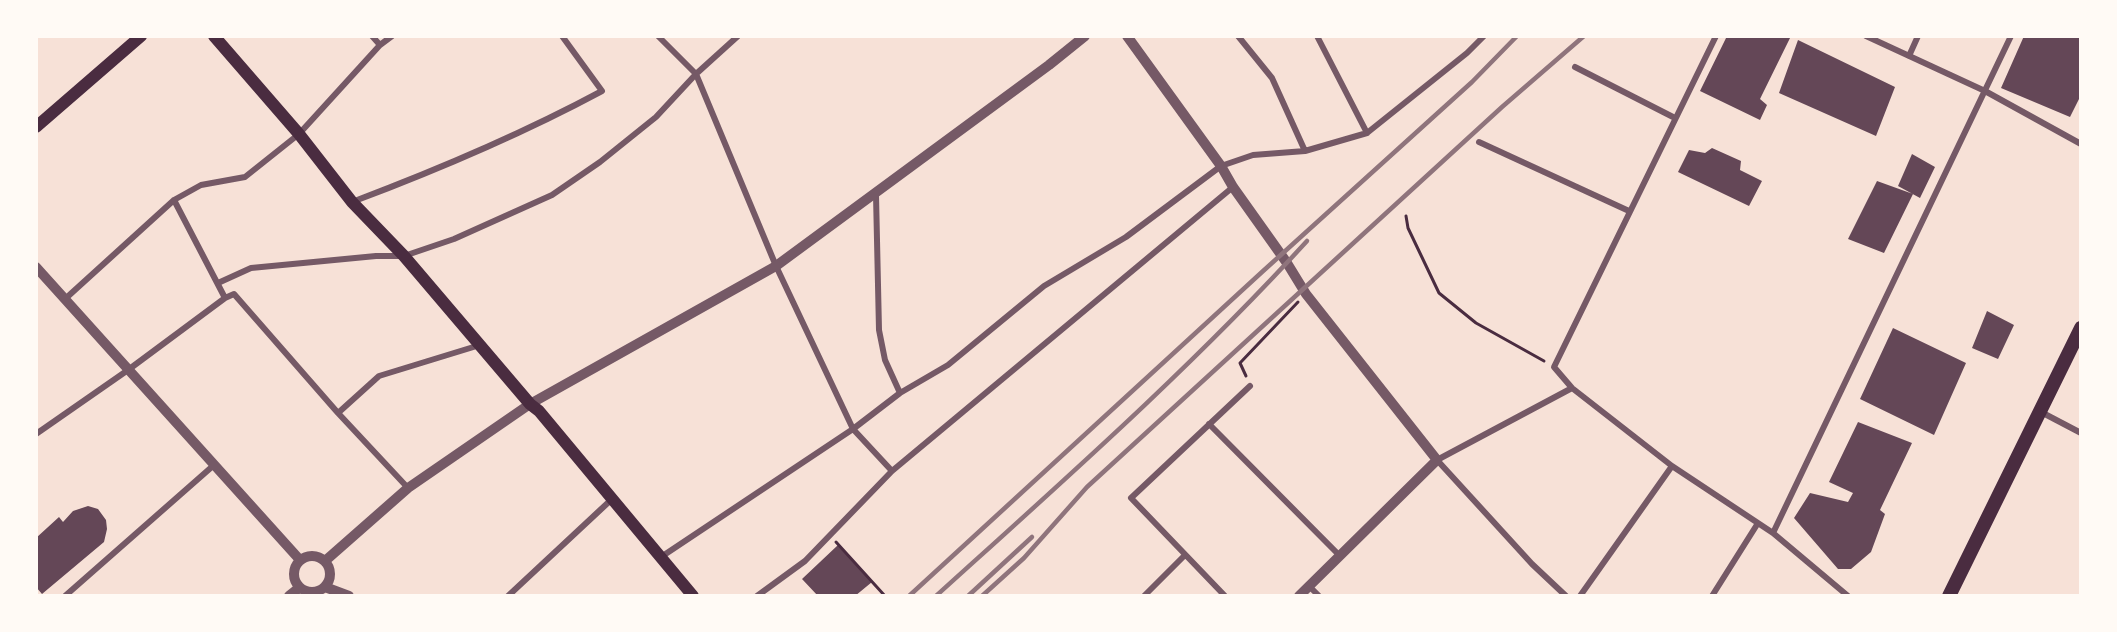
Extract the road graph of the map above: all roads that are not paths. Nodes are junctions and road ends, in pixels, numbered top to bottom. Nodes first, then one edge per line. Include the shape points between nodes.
1 (141, 36) edge
2 (214, 36) edge
3 (372, 36) edge
4 (392, 36) edge
5 (658, 36) edge
6 (738, 36) edge
7 (1085, 36) edge
8 (1127, 36) edge
9 (1238, 36) edge
10 (1317, 36) edge
11 (1484, 36) edge
12 (1716, 36) edge
13 (1866, 36) edge
14 (1918, 36) edge
15 (2011, 36) edge
16 (564, 37) edge
17 (380, 45) junction
18 (1909, 56) junction
19 (1575, 68) dead end
20 (696, 74) junction
21 (1985, 91) junction
22 (1676, 118) junction
23 (36, 127) edge
24 (1367, 133) junction
25 (299, 134) junction
26 (1479, 142) dead end
27 (2081, 144) edge
28 (1305, 151) junction
29 (1221, 166) junction
30 (1233, 187) junction
31 (876, 195) junction
32 (174, 200) junction
33 (352, 202) junction
34 (1629, 212) junction
35 (404, 256) junction
36 (776, 266) junction
37 (36, 267) edge
38 (218, 283) junction
39 (225, 298) junction
40 (65, 299) junction
41 (2081, 328) edge
42 (480, 345) junction
43 (128, 370) junction
44 (1250, 386) road end
45 (1572, 388) junction
46 (900, 393) junction
47 (530, 404) junction
48 (2041, 412) junction
49 (338, 413) junction
50 (1209, 424) junction
51 (853, 429) junction
52 (2081, 433) edge
53 (36, 434) edge
54 (1437, 460) junction
55 (214, 465) junction
56 (1672, 466) junction
57 (892, 471) junction
58 (408, 488) junction
59 (612, 499) junction
60 (1758, 523) junction
61 (1773, 533) junction
62 (1185, 555) junction
63 (1340, 556) junction
64 (661, 558) junction
65 (300, 560) junction
66 (325, 561) junction
67 (1309, 586) junction
68 (325, 587) junction
69 (299, 588) junction
70 (65, 596) edge
71 (289, 596) edge
72 (348, 596) edge
73 (508, 596) edge
74 (693, 596) edge
75 (757, 596) edge
76 (1144, 596) edge
77 (1225, 596) edge
78 (1299, 596) edge
79 (1319, 596) edge
80 (1566, 596) edge
81 (1580, 596) edge
82 (1712, 596) edge
83 (1848, 596) edge
84 (1949, 596) edge

1 - 23 main road
2 - 25 main road
3 - 17 street
4 - 17 street
5 - 20 street
6 - 20 street
7 - 31 street
8 - 29 street
9 - 28 street via 1272,78
10 - 24 street
11 - 24 street
12 - 22 street
13 - 18 street
14 - 18 street
15 - 21 street
16 - 33 street via 602,91 416,178
17 - 25 street
18 - 21 street
19 - 22 street
20 - 35 street via 646,124 552,195 454,239
20 - 36 street
21 - 27 street
21 - 61 street
22 - 34 street
24 - 28 street
25 - 32 street via 245,177 201,185
25 - 33 main road
26 - 34 street
28 - 29 street via 1253,155
29 - 30 street
29 - 46 street via 1126,237 1044,286 948,365
30 - 54 street via 1306,294
30 - 57 street
31 - 36 street
31 - 46 street via 879,330 885,360
32 - 38 street
32 - 40 street
33 - 35 main road
34 - 45 street via 1554,367
35 - 38 street via 251,268
35 - 42 main road
36 - 47 street
36 - 51 street
37 - 40 street
38 - 39 street
39 - 43 street
39 - 49 street via 234,294
40 - 43 street
41 - 48 highway
42 - 47 main road
42 - 49 street via 379,376
43 - 53 street
43 - 55 street
44 - 50 street
45 - 54 street
45 - 56 street
46 - 51 street
47 - 58 street
47 - 59 main road
48 - 52 street
48 - 84 highway
49 - 58 street
50 - 62 street via 1131,498
50 - 63 street
51 - 57 street
51 - 64 street
54 - 63 street
54 - 80 street
55 - 65 street
55 - 70 street
56 - 60 street
56 - 81 street
57 - 75 street via 805,561
58 - 66 street
59 - 64 main road
59 - 73 street
60 - 61 street
60 - 82 street
61 - 83 street
62 - 76 street
62 - 77 street
63 - 67 street
64 - 74 main road
65 - 66 street via 317,556
65 - 69 street via 294,571
66 - 68 street via 331,574
67 - 78 street
67 - 79 street
68 - 69 street via 310,593
68 - 72 street
69 - 71 street

